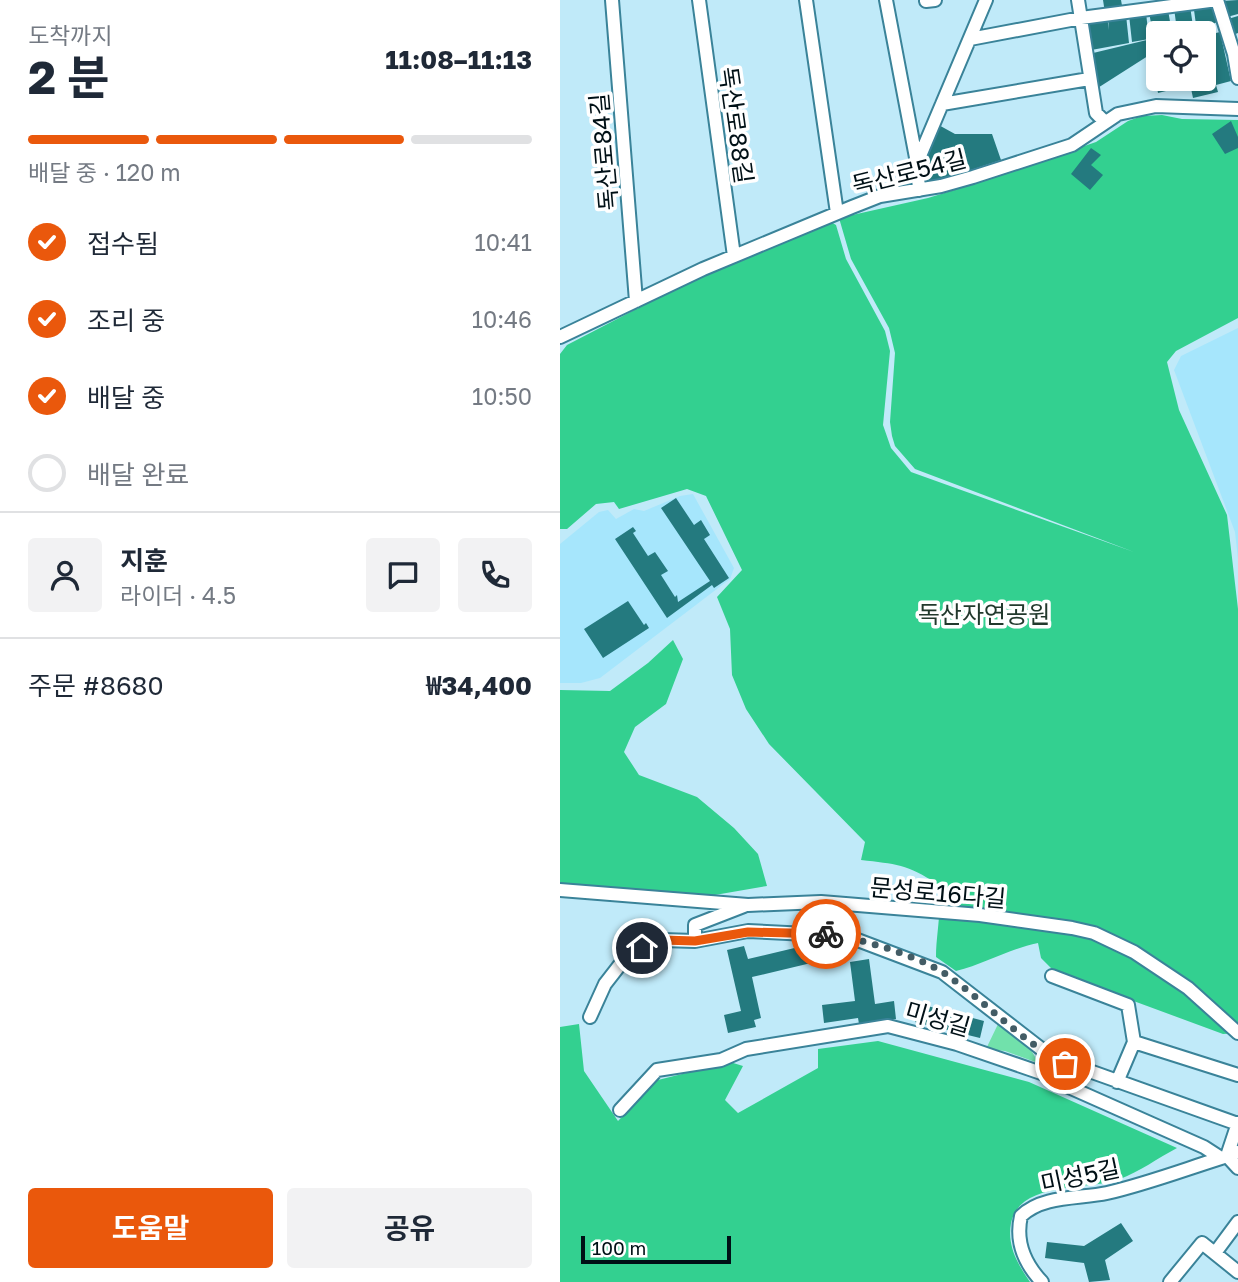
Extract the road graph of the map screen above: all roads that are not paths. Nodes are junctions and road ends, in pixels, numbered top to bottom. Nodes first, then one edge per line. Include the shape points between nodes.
1 (611, 0) edge
2 (699, 0) edge
3 (806, 0) edge
4 (886, 0) edge
5 (986, 0) edge
6 (1078, 0) edge
7 (1217, 0) edge
8 (1170, 3) edge
9 (1081, 18) junction
10 (970, 39) junction
11 (1236, 54) edge
12 (1238, 78) edge
13 (1089, 79) junction
14 (942, 104) junction
15 (1238, 109) edge
16 (1105, 122) junction
17 (917, 163) junction
18 (919, 190) junction
19 (837, 213) junction
20 (734, 256) junction
21 (636, 301) junction
22 (560, 337) edge
23 (560, 890) edge
24 (748, 905) junction
25 (695, 941) junction
26 (1052, 976) dead end
27 (590, 1017) dead end
28 (1238, 1033) edge
29 (1134, 1042) junction
30 (1053, 1058) junction
31 (1047, 1075) junction
32 (1238, 1075) edge
33 (1117, 1082) junction
34 (620, 1110) dead end
35 (1238, 1123) edge
36 (1228, 1155) edge
37 (1238, 1168) edge
38 (1238, 1222) edge
39 (1214, 1253) junction
40 (1238, 1272) edge
41 (1042, 1282) edge
42 (1170, 1282) edge

1 - 21 street, 독산로84길
2 - 20 street, 독산로88길
3 - 19 street
4 - 17 street
5 - 10 street
6 - 9 street
7 - 8 street
7 - 11 street
8 - 9 street
9 - 10 street
9 - 13 street
10 - 14 street
11 - 12 street
13 - 14 street
13 - 16 street via 1096,113
14 - 17 street
15 - 16 street, 독산로54길 via 1156,106 1118,114
16 - 18 street, 독산로54길 via 1072,145
17 - 18 street
18 - 19 street, 독산로54길 via 880,196
19 - 20 street, 독산로54길
20 - 21 street, 독산로54길
21 - 22 street, 독산로54길
23 - 24 street, 문성로16다길
24 - 25 street via 695,925
24 - 28 street, 문성로16다길 via 848,904 979,915 1094,933 1134,952 1188,988
25 - 27 street via 662,940 626,957 605,984
25 - 30 street via 771,931 847,936 870,943 942,972
26 - 29 street via 1128,1005
29 - 32 street
29 - 33 street
30 - 31 street
30 - 33 street
31 - 34 street, 미성길 via 888,1026 746,1049 722,1060 657,1070
31 - 36 street, 미성길
33 - 35 street
35 - 36 street
36 - 37 street, 미성길
36 - 41 street, 미성5길 via 1106,1193 1028,1209 1021,1216 1018,1240 1024,1259
38 - 39 street
39 - 40 street
39 - 42 street via 1202,1243

